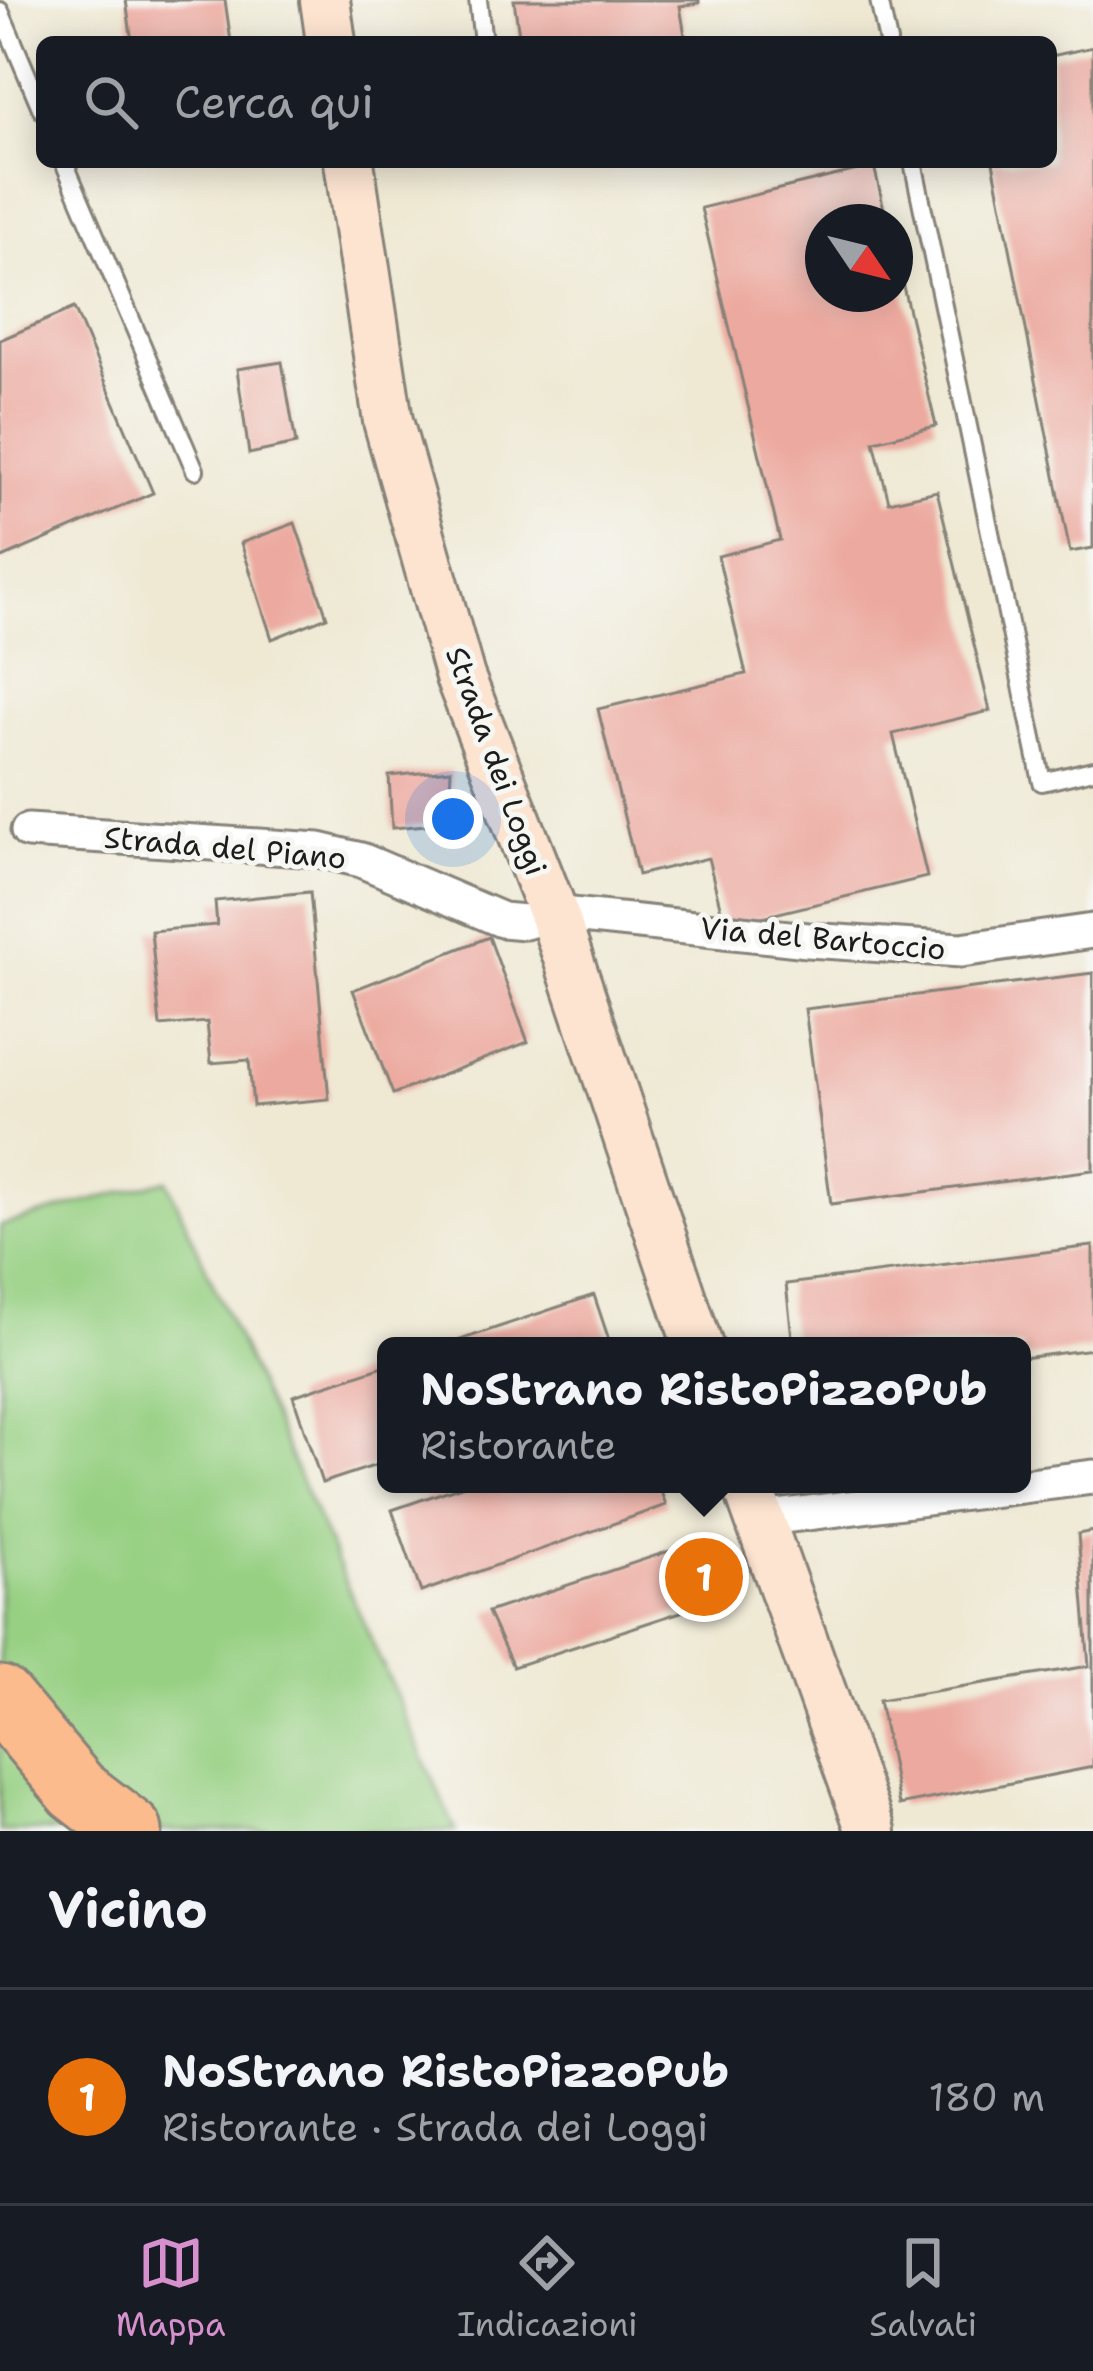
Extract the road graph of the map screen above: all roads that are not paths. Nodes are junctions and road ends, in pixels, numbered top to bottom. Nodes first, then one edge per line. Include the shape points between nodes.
1 (325, 0) edge
2 (478, 0) edge
3 (879, 0) edge
4 (0, 11) edge
5 (330, 36) edge
6 (482, 36) edge
7 (887, 36) edge
8 (36, 96) edge
9 (67, 168) edge
10 (350, 168) edge
11 (914, 168) edge
12 (195, 470) dead end
13 (1093, 770) edge
14 (28, 831) dead end
15 (553, 913) junction
16 (1093, 931) edge
17 (695, 1337) edge
18 (1093, 1477) edge
19 (1031, 1482) edge
20 (876, 1493) edge
21 (754, 1502) edge
22 (0, 1698) edge
23 (130, 1831) edge
24 (871, 1831) edge

1 - 5 street
2 - 6 lane
3 - 7 lane
4 - 8 lane
9 - 12 lane
10 - 15 street, Strada dei Loggi via 388,421 460,677
11 - 13 lane via 1042,782
14 - 15 street, Strada del Piano via 319,850 502,920
15 - 16 street, Via del Bartoccio via 961,950
15 - 17 street, Strada dei Loggi
18 - 19 street
20 - 21 street
21 - 24 street
22 - 23 highway via 77,1790

